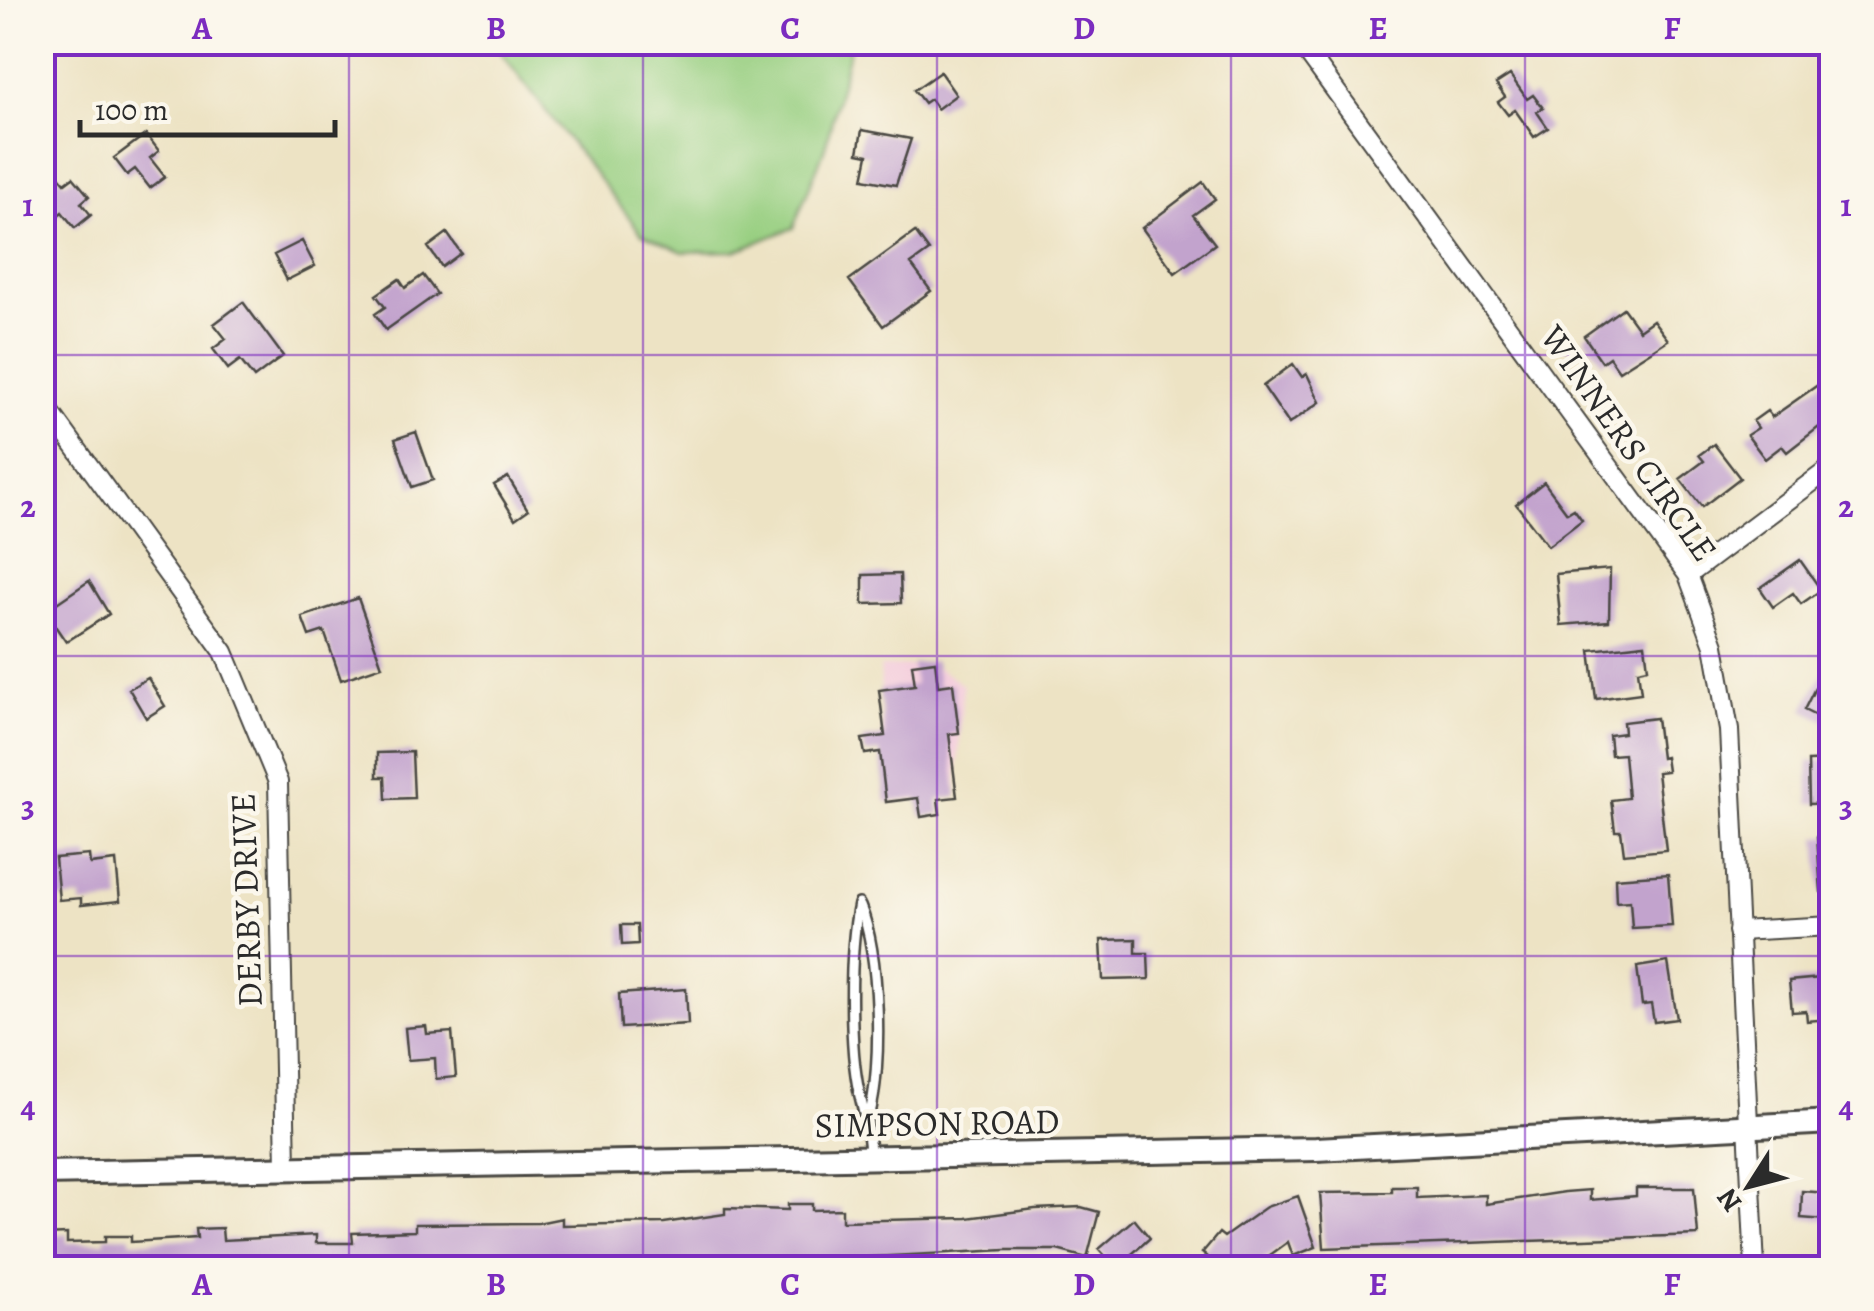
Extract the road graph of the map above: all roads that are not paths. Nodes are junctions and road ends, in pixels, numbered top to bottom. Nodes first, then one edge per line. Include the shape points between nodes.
1 (1300, 42) edge
2 (42, 401) edge
3 (1832, 468) edge
4 (1688, 575) junction
5 (1832, 926) edge
6 (1738, 932) junction
7 (868, 1120) junction
8 (1832, 1122) edge
9 (1747, 1125) junction
10 (870, 1160) junction
11 (286, 1166) junction
12 (42, 1173) edge
13 (1755, 1268) edge
14 (1823, 1268) edge
15 (1832, 1268) edge

1 - 4 street, WINNERS CIRCLE
2 - 11 street, DERBY DRIVE via 224,652 278,782
3 - 4 street
4 - 6 street, WINNERS CIRCLE via 1714,645 1729,730
5 - 6 street
6 - 9 street, WINNERS CIRCLE
7 - 7 lane via 877,1088 872,934 859,904 850,942 858,1090
7 - 10 lane
8 - 9 main road, SIMPSON ROAD
9 - 10 main road, SIMPSON ROAD via 1316,1149
9 - 13 street, WINNERS CIRCLE
10 - 11 main road, SIMPSON ROAD
11 - 12 main road, SIMPSON ROAD
14 - 15 street

